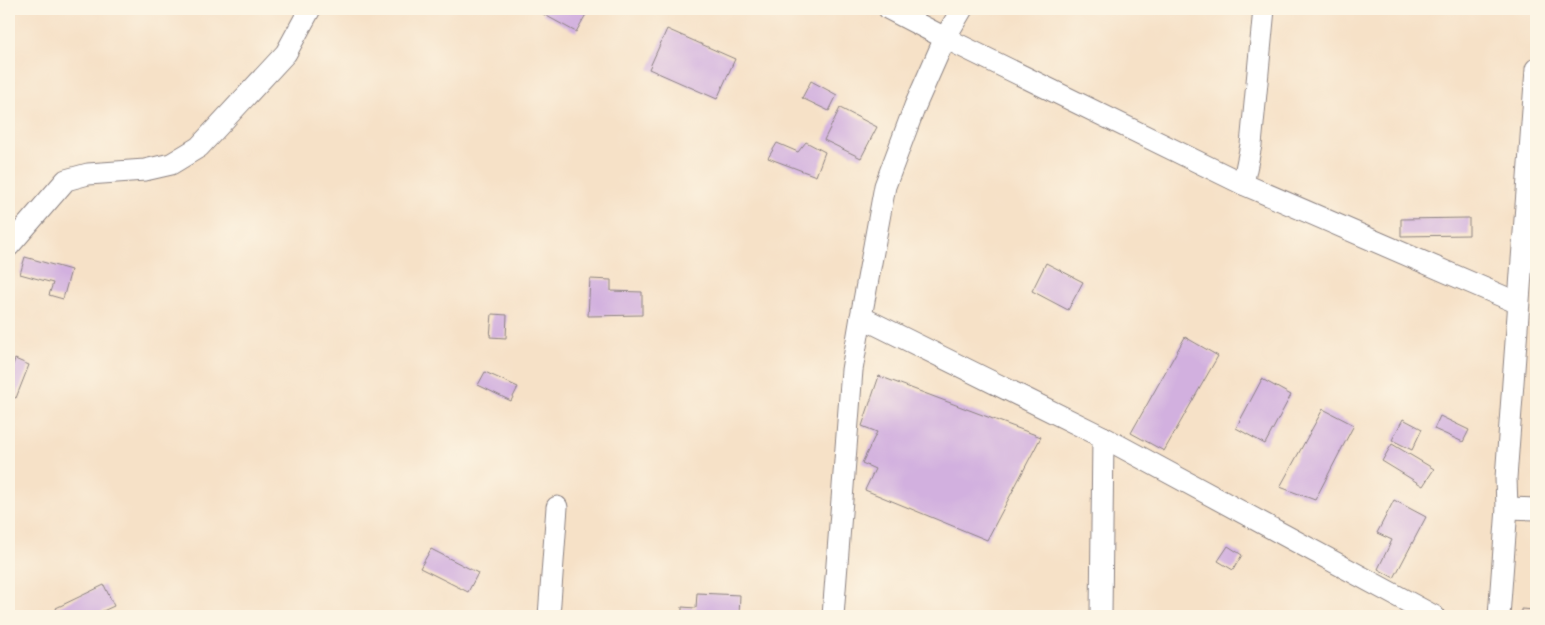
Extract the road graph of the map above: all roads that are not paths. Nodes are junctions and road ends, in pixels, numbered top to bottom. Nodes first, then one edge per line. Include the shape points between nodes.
1 (310, 9) edge
2 (889, 9) edge
3 (962, 9) edge
4 (1264, 9) edge
5 (944, 38) junction
6 (1536, 69) edge
7 (1243, 184) junction
8 (9, 246) edge
9 (1518, 303) junction
10 (860, 317) junction
11 (1103, 437) junction
12 (557, 507) dead end
13 (1507, 508) junction
14 (1536, 509) edge
15 (549, 616) edge
16 (832, 616) edge
17 (1101, 616) edge
18 (1434, 616) edge
19 (1499, 616) edge

1 - 8 street via 286,53 199,147 171,164 145,170 88,174 66,180
2 - 5 street
3 - 5 street
4 - 7 street via 1251,145
5 - 7 street
5 - 10 street via 885,186
6 - 9 street
7 - 9 street
9 - 13 street via 1506,478
10 - 11 street
10 - 16 street via 852,370
11 - 17 street
11 - 18 street
12 - 15 street
13 - 14 street
13 - 19 street

